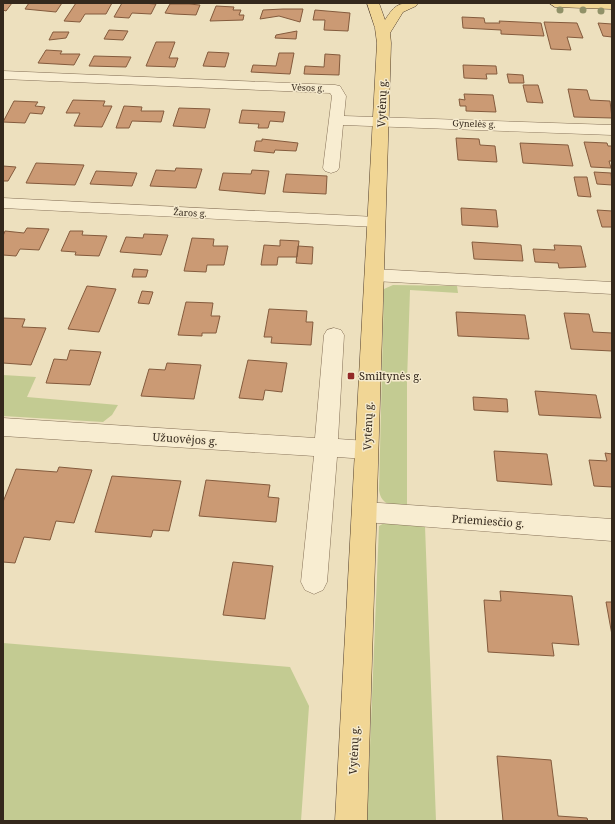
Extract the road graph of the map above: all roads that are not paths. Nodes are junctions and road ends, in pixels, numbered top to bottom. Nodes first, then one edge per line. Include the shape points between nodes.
1 (373, 3) edge
2 (388, 3) edge
3 (412, 3) edge
4 (555, 3) edge
5 (612, 5) edge
6 (387, 28) junction
7 (3, 75) edge
8 (38, 77) junction
9 (3, 89) edge
10 (30, 90) junction
11 (338, 101) junction
12 (337, 120) junction
13 (381, 122) junction
14 (612, 130) edge
15 (331, 168) dead end
16 (3, 203) edge
17 (376, 222) junction
18 (374, 275) junction
19 (612, 288) edge
20 (334, 335) dead end
21 (3, 427) edge
22 (326, 448) junction
23 (367, 450) junction
24 (365, 512) junction
25 (612, 530) edge
26 (314, 582) dead end
27 (351, 821) edge

1 - 2 main road
1 - 6 main road, Vytėnų g. via 379,23
2 - 6 main road, Vytėnų g.
3 - 6 main road via 398,9
4 - 5 main road
6 - 13 main road, Vytėnų g.
7 - 8 street, Vėsos g.
8 - 10 street
8 - 11 street, Vėsos g. via 335,89 339,96
9 - 10 street, Vėsos g.
10 - 11 street, Vėsos g.
11 - 12 street
12 - 13 street, Gynelės g.
12 - 15 street
13 - 14 street, Gynelės g.
13 - 17 main road, Vytėnų g.
16 - 17 street, Žaros g.
17 - 18 main road, Vytėnų g.
18 - 19 street
18 - 23 main road, Vytėnų g.
20 - 22 street
21 - 22 street, Užuovėjos g.
22 - 23 street, Užuovėjos g.
22 - 26 street
23 - 24 main road, Vytėnų g.
24 - 25 street, Priemiesčio g.
24 - 27 main road, Vytėnų g.

